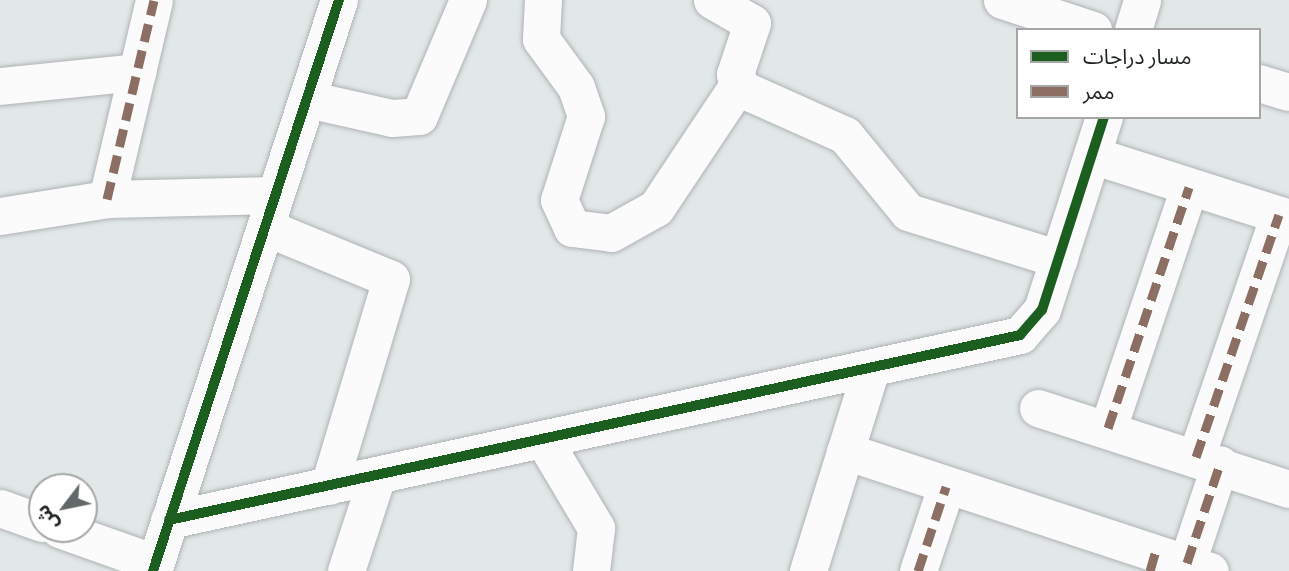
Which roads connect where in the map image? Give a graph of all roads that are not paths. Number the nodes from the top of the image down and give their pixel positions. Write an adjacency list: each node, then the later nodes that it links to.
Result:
1 (153, 0): 10 (street)
2 (339, 0): 15 (street)
3 (468, 0): 15 (street)
4 (543, 0): 12 (street)
5 (712, 0): 12 (street)
6 (1002, 0): 8 (street)
7 (1142, 0): 9 (street)
8 (1087, 28)
9 (1134, 28)
10 (137, 72): 13 (street); 19 (street)
11 (1261, 84): 14 (street)
12 (738, 85): 23 (street)
13 (0, 86)
14 (1289, 92)
15 (307, 99): 20 (street)
16 (1103, 119): 17 (street)
17 (1092, 155): 18 (street); 23 (street)
18 (1189, 187): 22 (street); 26 (street)
19 (107, 199): 20 (street); 21 (street)
20 (270, 211): 31 (street); 36 (street)
21 (0, 216)
22 (1284, 217): 29 (street)
23 (1059, 259): 24 (street)
24 (871, 369): 27 (street); 28 (street)
25 (1038, 408): 26 (street)
26 (1108, 428): 29 (street)
27 (543, 439): 30 (street); 41 (street)
28 (845, 451): 32 (street); 42 (street)
29 (1208, 461): 33 (street); 38 (street)
30 (377, 475): 31 (street); 40 (street)
31 (329, 486): 36 (street)
32 (946, 486): 38 (street); 43 (street)
33 (1289, 488)
34 (0, 508): 35 (street)
35 (28, 518)
36 (169, 520): 39 (street)
37 (94, 543): 39 (street)
38 (1175, 565)
39 (154, 567)
40 (346, 571)
41 (591, 571)
42 (808, 571)
43 (918, 571)

